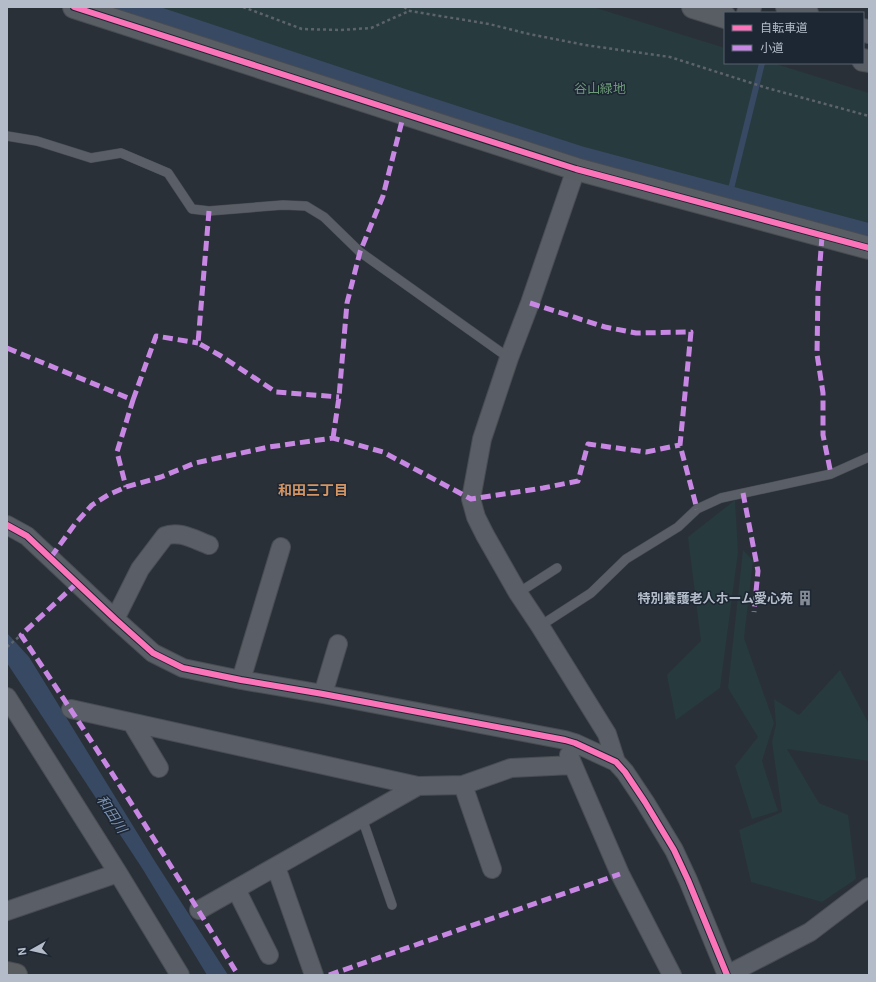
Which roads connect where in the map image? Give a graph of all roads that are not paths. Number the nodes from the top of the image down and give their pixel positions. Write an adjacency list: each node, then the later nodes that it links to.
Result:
1 (74, 7): 7 (street)
2 (693, 7): 5 (street)
3 (787, 7): 4 (street)
4 (804, 12)
5 (724, 17)
6 (7, 136): 9 (lane)
7 (576, 169): 8 (street); 9 (street)
8 (869, 248)
9 (508, 358): 15 (street)
10 (869, 457): 17 (lane)
11 (7, 525): 16 (street)
12 (209, 544): 16 (street)
13 (281, 547): 19 (street)
14 (557, 568): 15 (lane)
15 (518, 593): 17 (street)
16 (115, 619): 19 (street)
17 (540, 626): 25 (street)
18 (338, 644): 20 (street)
19 (241, 680): 20 (street)
20 (323, 694): 24 (street)
21 (7, 697): 33 (street)
22 (71, 709): 23 (street)
23 (132, 723): 27 (street); 28 (street)
24 (565, 740): 25 (street); 26 (street)
25 (616, 762): 45 (street)
26 (573, 765): 29 (street); 44 (street)
27 (159, 768)
28 (418, 786): 29 (street); 30 (street)
29 (463, 786): 32 (street)
30 (362, 818): 31 (street); 36 (lane)
31 (276, 867): 35 (street); 43 (street)
32 (492, 869)
33 (118, 873): 38 (street); 42 (street)
34 (869, 887): 45 (street)
35 (236, 889): 37 (street); 39 (street)
36 (392, 905)
37 (199, 910)
38 (7, 911)
39 (269, 955)
40 (7, 974): 41 (highway)
41 (16, 975)
42 (180, 975)
43 (314, 975)
44 (672, 975)
45 (727, 975)

